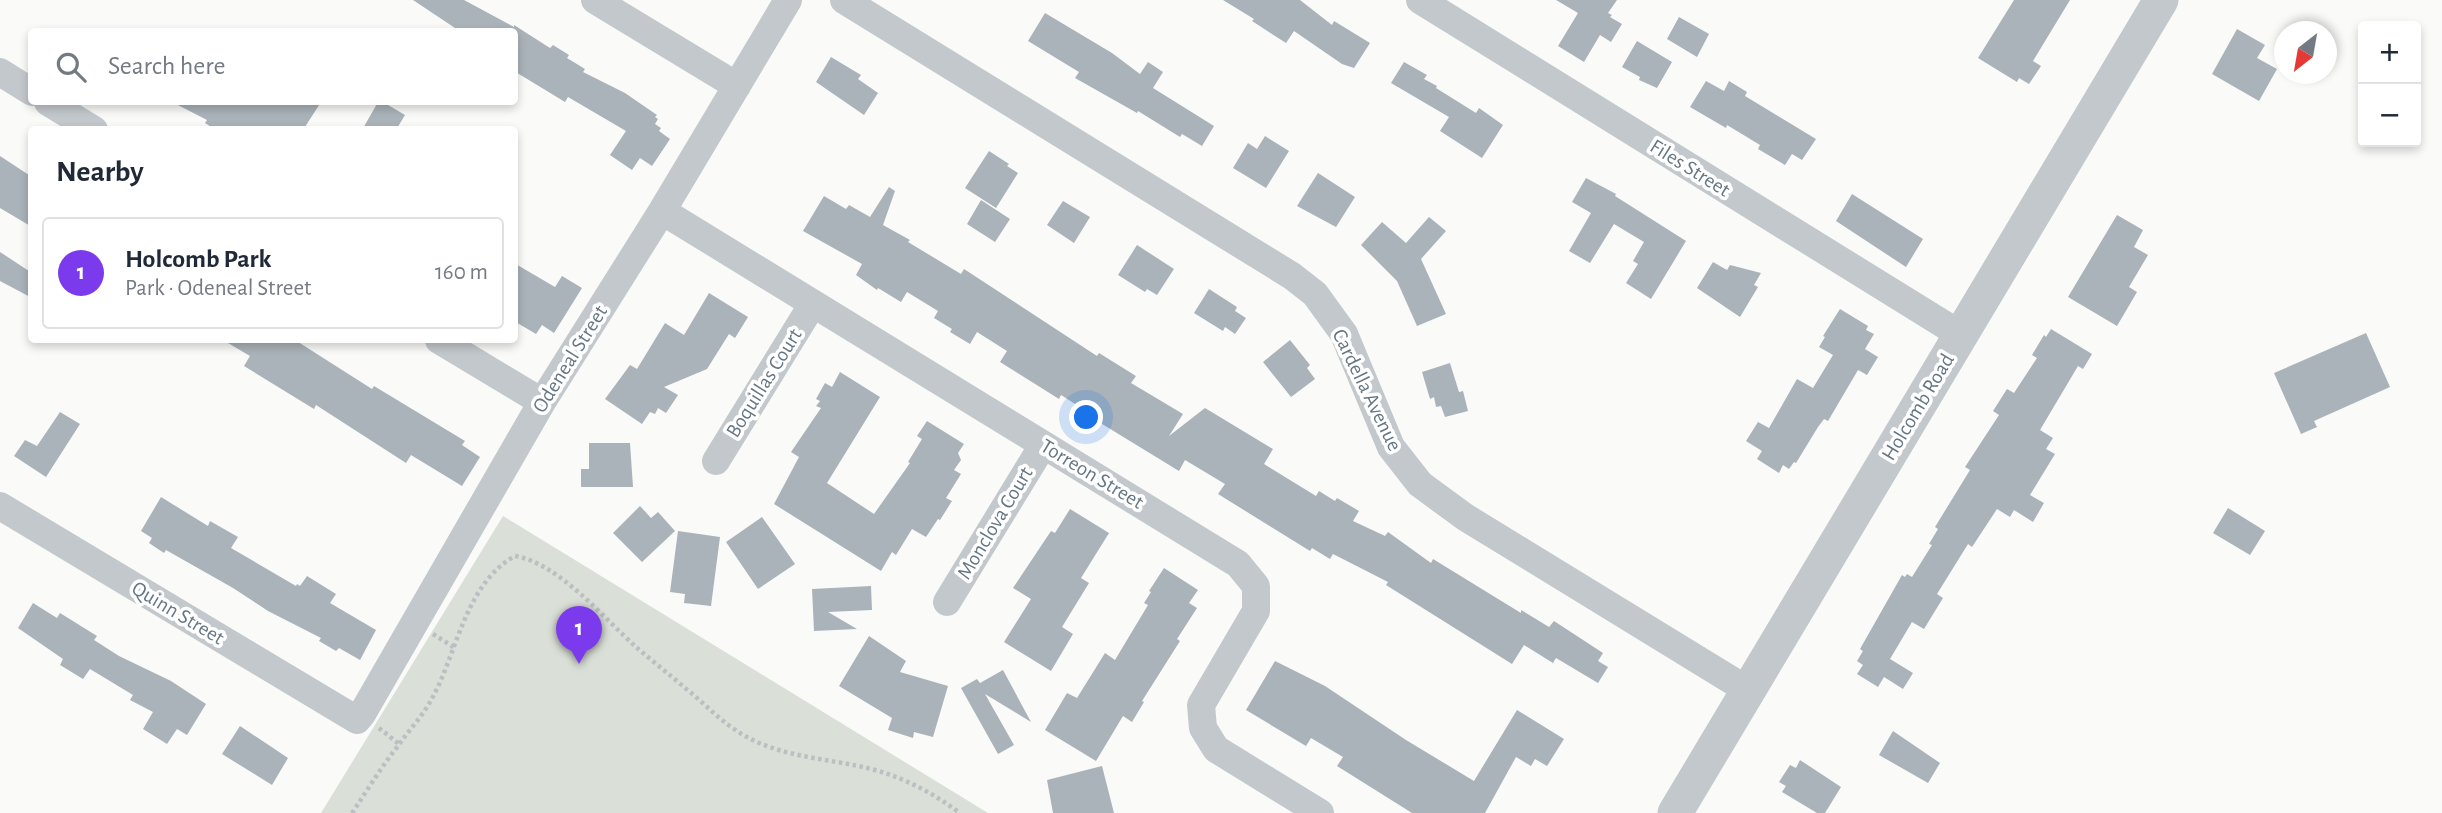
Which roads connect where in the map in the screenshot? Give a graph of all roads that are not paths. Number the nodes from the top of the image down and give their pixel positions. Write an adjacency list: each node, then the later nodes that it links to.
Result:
1 (595, 0): 7 (street)
2 (788, 0): 7 (street, Odeneal Street)
3 (844, 0): 20 (street, Cardella Avenue)
4 (1420, 0): 13 (street, Files Street)
5 (2161, 0): 13 (street, Holcomb Road)
6 (0, 72): 8 (street)
7 (737, 86): 11 (street, Odeneal Street)
8 (28, 90)
9 (53, 105): 10 (street)
10 (87, 126)
11 (662, 211): 12 (street, Torreon Street); 15 (street, Odeneal Street)
12 (812, 304): 16 (street, Torreon Street); 17 (street, Boquillas Court)
13 (1961, 335): 20 (street, Holcomb Road)
14 (444, 343): 15 (street)
15 (542, 402): 21 (street, Odeneal Street)
16 (1042, 444): 19 (street, Monclova Court); 22 (street, Torreon Street)
17 (716, 461)
18 (0, 506): 21 (street, Quinn Street)
19 (947, 602)
20 (1749, 691): 23 (street, Holcomb Road)
21 (357, 720)
22 (1320, 813)
23 (1675, 813)

